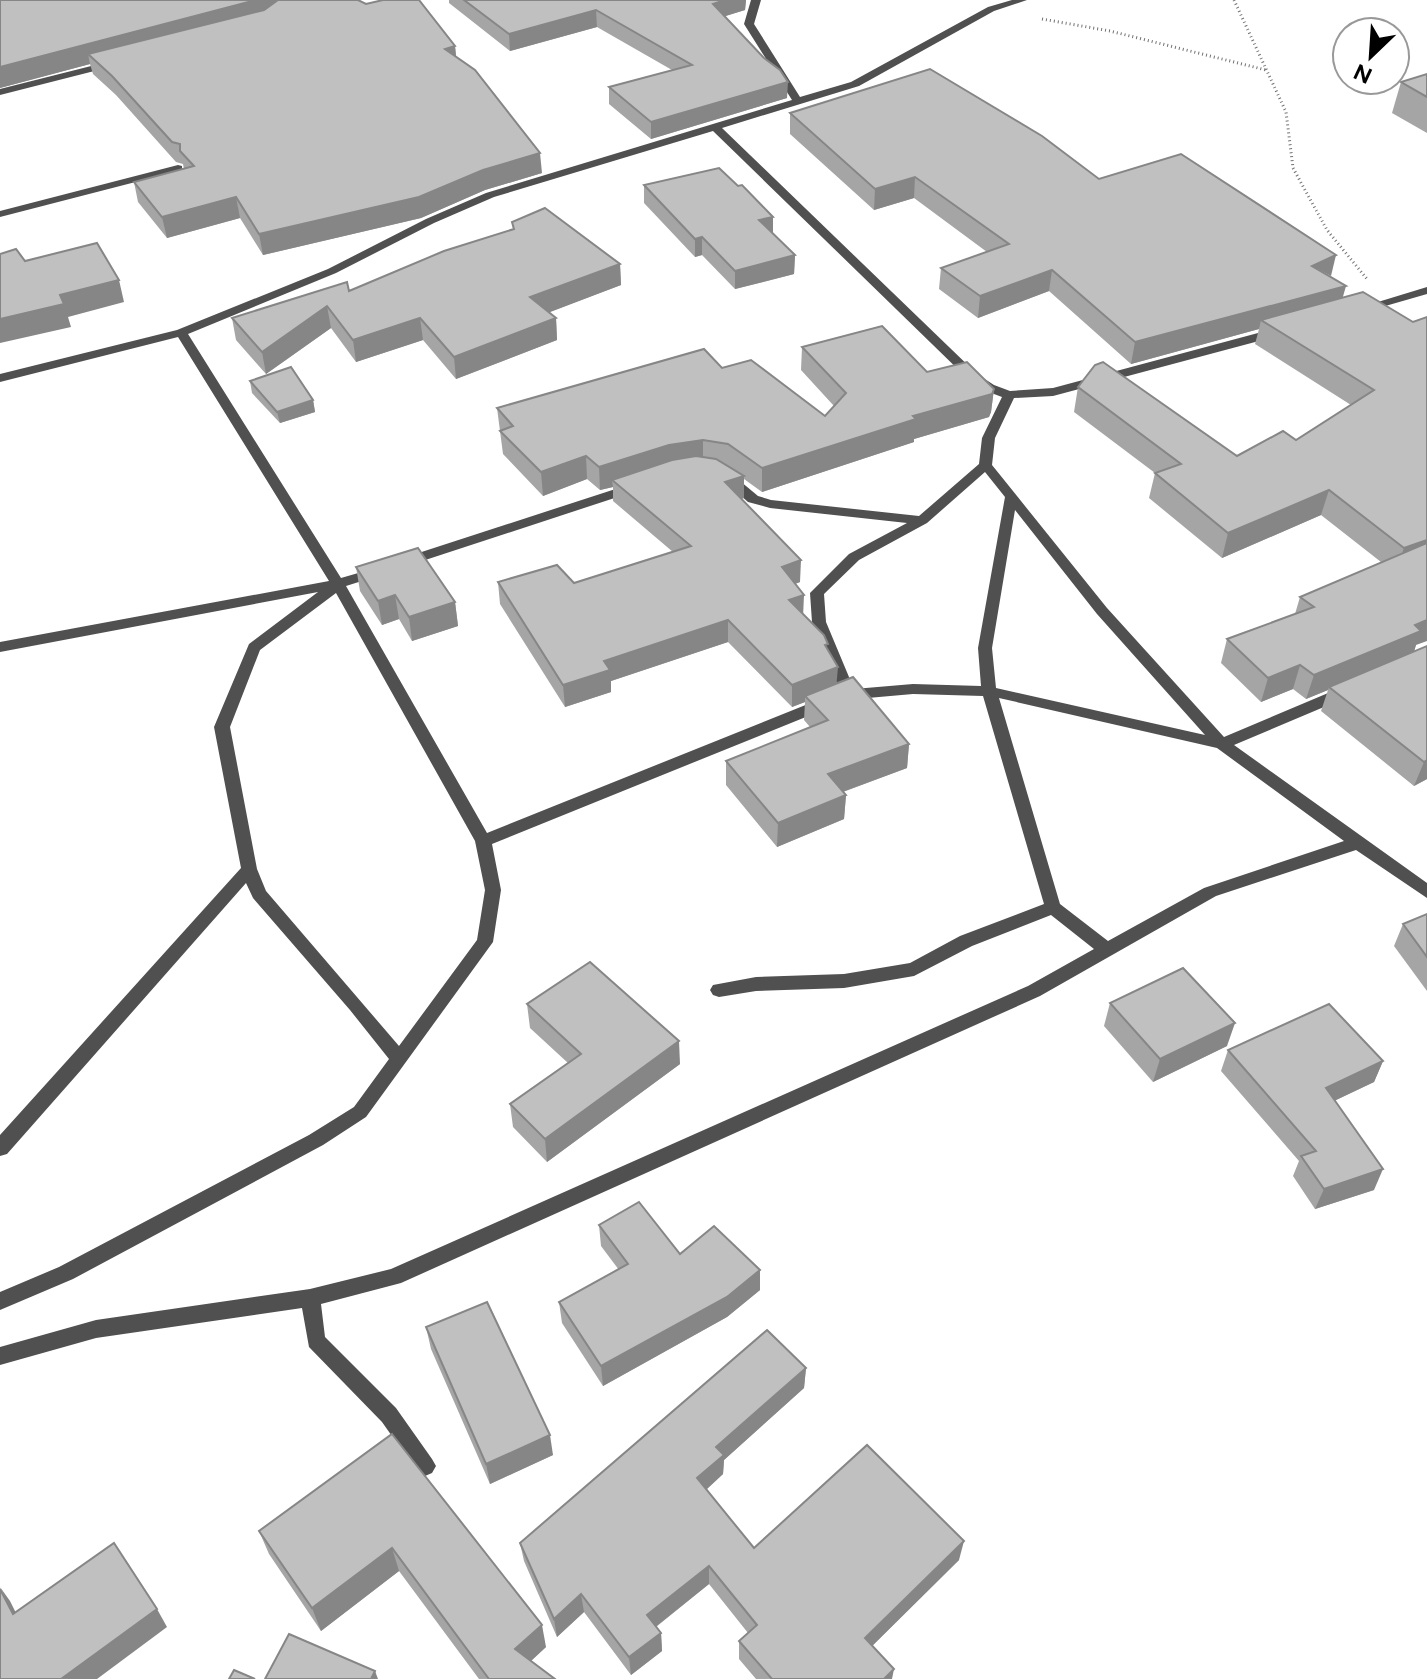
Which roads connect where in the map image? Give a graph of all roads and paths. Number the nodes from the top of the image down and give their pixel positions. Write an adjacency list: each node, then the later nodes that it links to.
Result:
1 (756, 0): 9 (street)
2 (975, 0): 5 (street)
3 (1022, 0): 5 (street)
4 (1234, 0): 7 (path)
5 (989, 10): 7 (path); 9 (street)
6 (117, 62): 8 (street)
7 (1267, 70): 14 (path)
8 (0, 92)
9 (799, 103): 10 (street)
10 (716, 128): 17 (street); 19 (street)
11 (178, 168): 12 (street)
12 (0, 214)
13 (1427, 290): 14 (street)
14 (1384, 302): 15 (street)
15 (1354, 311)
16 (1292, 328): 19 (street)
17 (181, 333): 18 (street); 25 (street)
18 (0, 378)
19 (1009, 395): 20 (street)
20 (986, 465): 23 (street); 24 (street)
21 (715, 472): 24 (street)
22 (655, 480): 25 (street)
23 (1010, 499): 28 (street); 30 (street)
24 (922, 520): 29 (street)
25 (338, 584): 26 (street); 31 (street); 33 (street)
26 (0, 647)
27 (1360, 686): 30 (street)
28 (989, 691): 29 (street); 30 (street); 35 (street)
29 (848, 693): 31 (street)
30 (1222, 744): 32 (street)
31 (483, 841): 38 (street)
32 (1357, 843): 34 (street); 36 (street)
33 (249, 869): 38 (street); 39 (street)
34 (1427, 892)
35 (1053, 907): 36 (street); 37 (street)
36 (1107, 950): 40 (street)
37 (719, 990)
38 (399, 1059): 41 (street)
39 (0, 1148)
40 (310, 1298): 42 (street); 43 (street)
41 (0, 1301)
42 (0, 1356)
43 (425, 1466)

